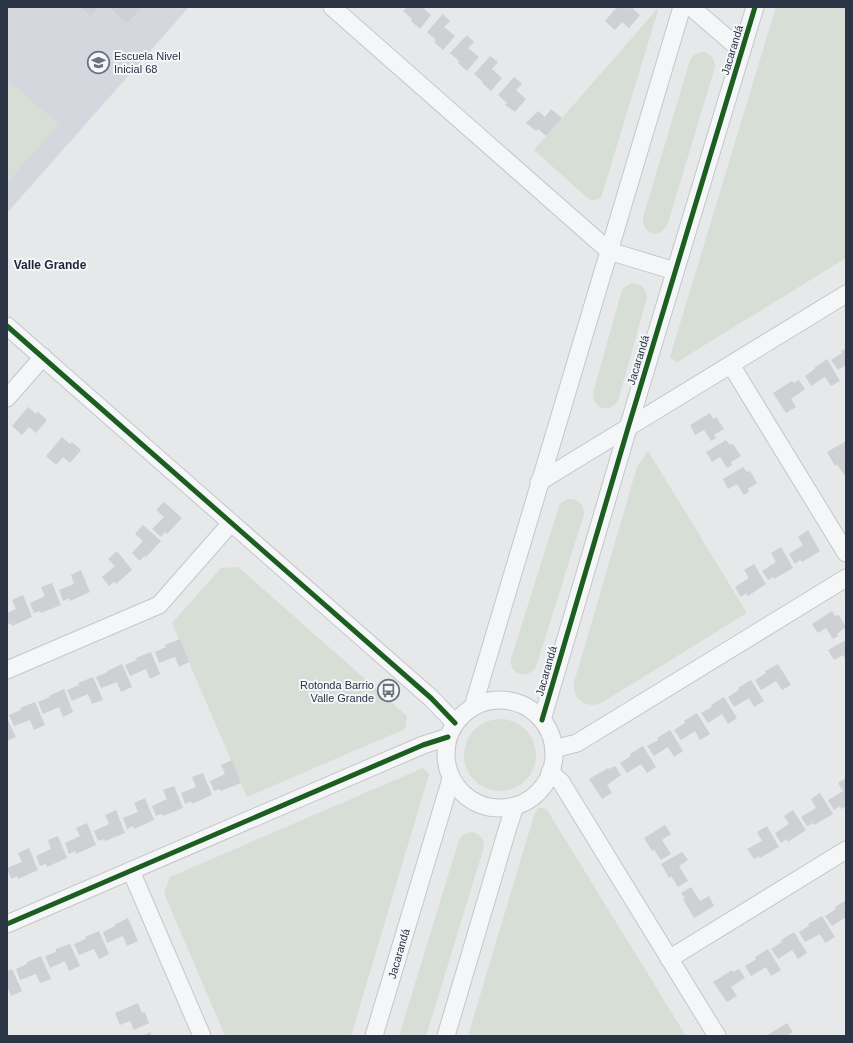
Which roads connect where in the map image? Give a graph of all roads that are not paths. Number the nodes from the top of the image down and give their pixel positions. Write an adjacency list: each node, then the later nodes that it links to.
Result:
1 (332, 7): 6 (street)
2 (682, 7): 6 (street)
3 (691, 7): 5 (street)
4 (755, 7): 5 (street, Jacarandá)
5 (742, 51): 7 (street, Jacarandá)
6 (609, 251): 7 (street); 14 (street)
7 (675, 271): 13 (street, Jacarandá)
8 (846, 294): 11 (street)
9 (7, 326): 10 (street)
10 (43, 357): 12 (street); 15 (street)
11 (731, 365): 13 (street); 16 (street)
12 (7, 398)
13 (628, 428): 14 (street); 20 (street, Jacarandá)
14 (539, 482): 19 (street)
15 (231, 523): 18 (street); 21 (street)
16 (846, 553)
17 (846, 578): 22 (street)
18 (7, 670)
19 (473, 707): 20 (street, Jacarandá); 21 (street, Jacarandá)
20 (542, 720): 22 (street, Jacarandá)
21 (452, 730): 24 (street, Jacarandá); 27 (street)
22 (554, 750): 23 (street, Jacarandá)
23 (550, 772): 25 (street, Jacarandá); 29 (street)
24 (452, 779): 25 (street, Jacarandá); 31 (street, Jacarandá)
25 (515, 806): 32 (street)
26 (846, 850): 29 (street)
27 (131, 870): 28 (street); 30 (street)
28 (7, 924)
29 (669, 958): 33 (street)
30 (202, 1036)
31 (374, 1036)
32 (446, 1036)
33 (717, 1036)

